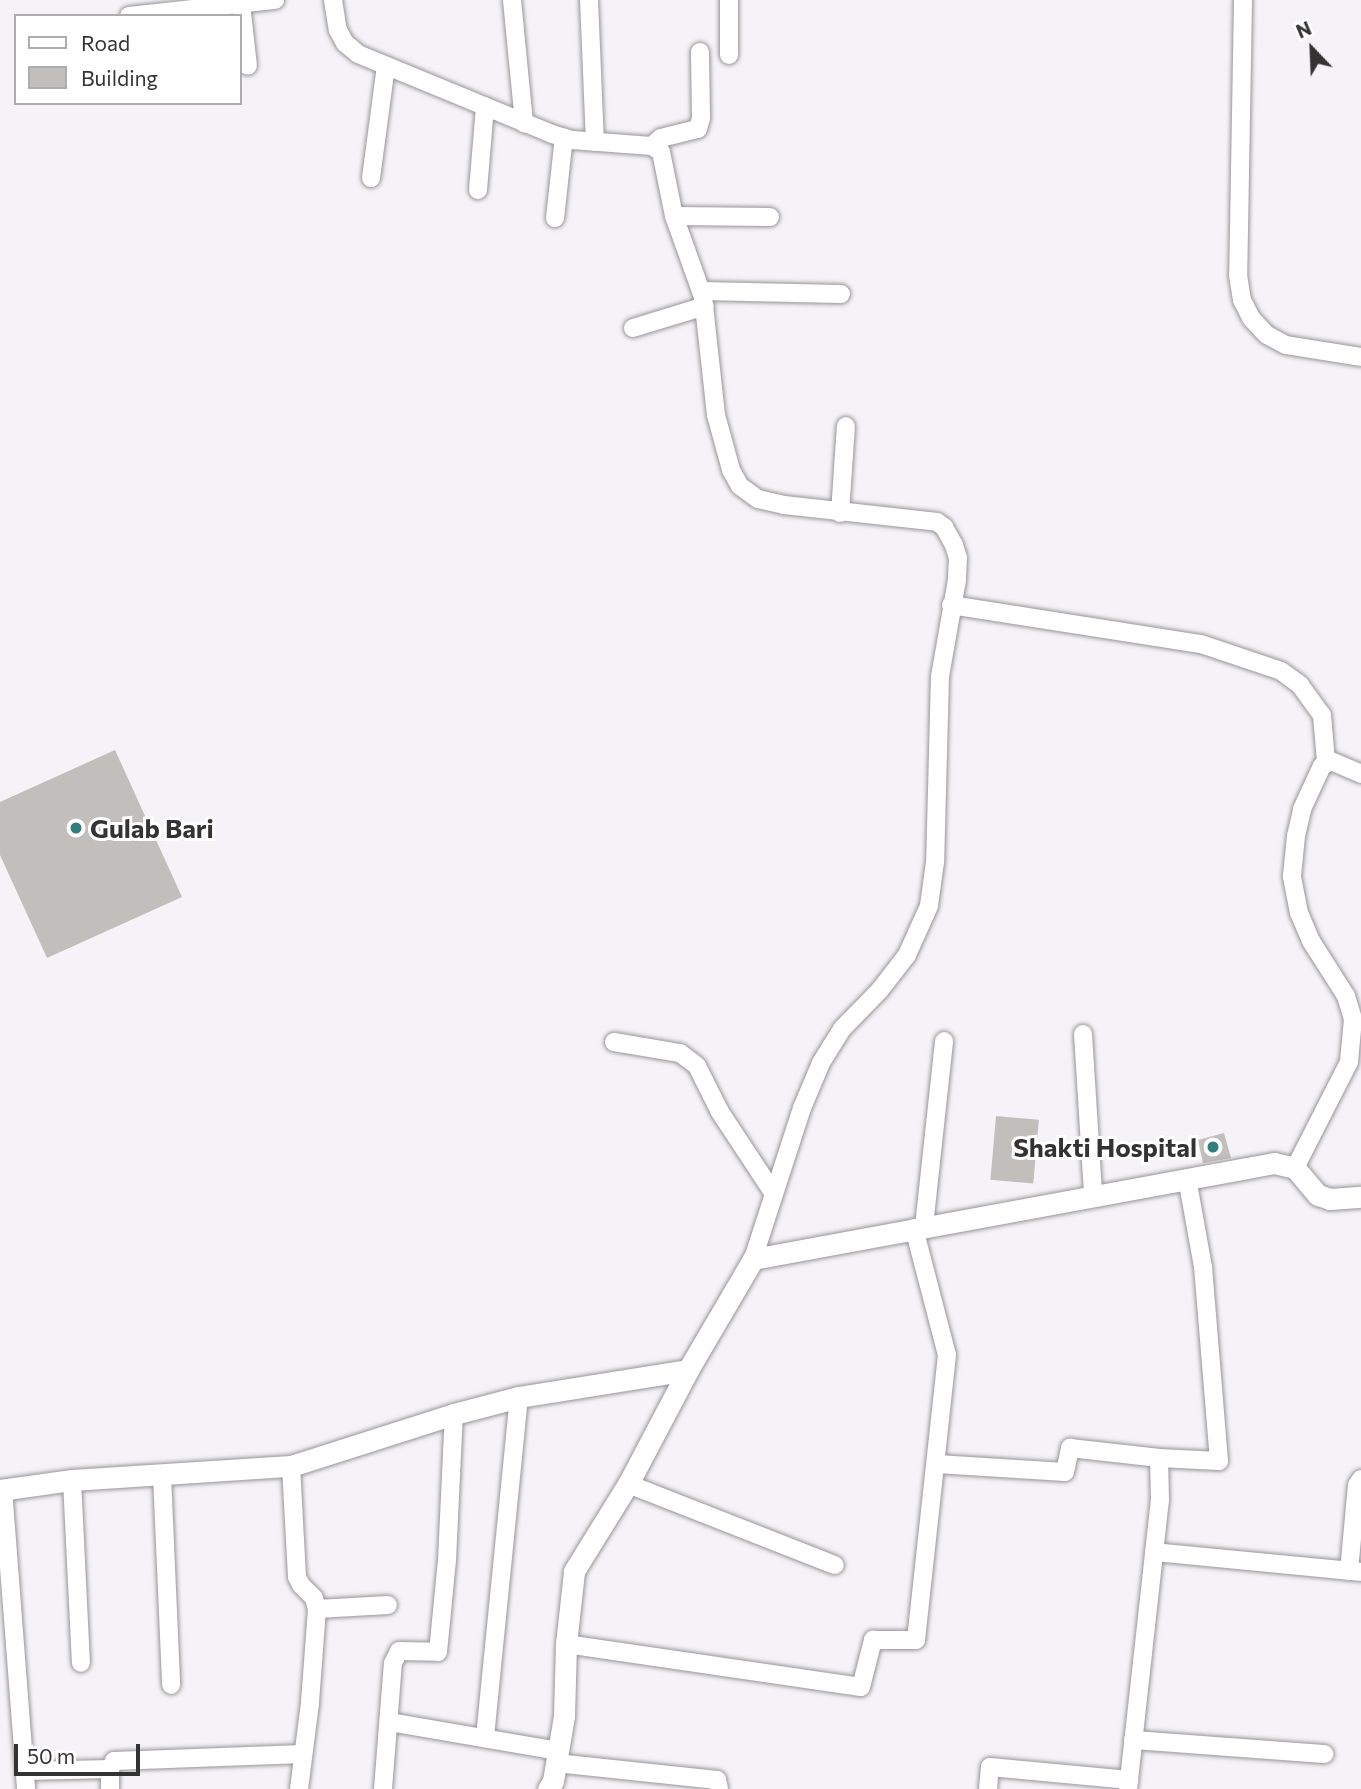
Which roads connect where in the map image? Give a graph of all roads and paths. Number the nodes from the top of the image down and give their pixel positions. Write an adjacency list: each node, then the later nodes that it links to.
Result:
1 (275, 0): 7 (street)
2 (333, 0): 12 (street)
3 (512, 0): 14 (street)
4 (589, 0): 16 (street)
5 (729, 0): 10 (street)
6 (1242, 0): 26 (street)
7 (241, 4): 8 (street); 11 (street)
8 (148, 14)
9 (699, 52): 17 (street)
10 (729, 55)
11 (248, 66)
12 (386, 66): 13 (street); 18 (street)
13 (485, 106): 14 (street); 19 (street)
14 (524, 122): 15 (street)
15 (564, 137): 16 (street); 22 (street)
16 (594, 142): 17 (street)
17 (652, 146): 20 (street)
18 (371, 178)
19 (478, 190)
20 (674, 216): 21 (street); 24 (street)
21 (770, 217)
22 (555, 218)
23 (841, 295): 24 (street)
24 (703, 299): 25 (street); 28 (street)
25 (633, 328)
26 (1361, 358)
27 (846, 426): 28 (street)
28 (840, 513): 29 (street)
29 (951, 605): 30 (street); 37 (street)
30 (1326, 762): 31 (street); 35 (street)
31 (1361, 774)
32 (1083, 1034): 38 (street)
33 (944, 1041): 40 (street)
34 (614, 1042): 37 (street)
35 (1295, 1168): 36 (street); 39 (street)
36 (1187, 1178): 38 (street); 45 (street)
37 (774, 1194): 41 (street)
38 (1093, 1195): 40 (street)
39 (1361, 1198)
40 (919, 1227): 41 (street); 46 (street)
41 (752, 1259): 42 (street)
42 (688, 1370): 43 (street); 51 (street)
43 (519, 1397): 44 (street); 62 (street)
44 (454, 1414): 47 (street); 61 (street)
45 (1159, 1458): 46 (street); 53 (street)
46 (937, 1464): 58 (street)
47 (291, 1466): 48 (street); 57 (street)
48 (162, 1475): 50 (street); 60 (street)
49 (1361, 1479): 55 (street)
50 (72, 1480): 52 (street); 59 (street)
51 (628, 1484): 54 (street); 58 (street)
52 (1, 1489): 68 (street)
53 (1154, 1552): 55 (street); 63 (street)
54 (835, 1565)
55 (1355, 1572)
56 (388, 1605): 57 (street)
57 (317, 1608): 64 (street)
58 (566, 1644): 66 (street)
59 (81, 1663)
60 (171, 1685)
61 (389, 1722): 62 (street); 72 (street)
62 (485, 1737): 66 (street)
63 (1133, 1740): 65 (street); 69 (street)
64 (303, 1754): 67 (street); 71 (street)
65 (1324, 1754)
66 (557, 1757): 73 (street); 74 (street)
67 (110, 1769): 68 (street); 70 (street)
68 (25, 1780)
69 (1129, 1784): 75 (street)
70 (110, 1789)
71 (299, 1789)
72 (383, 1789)
73 (548, 1789)
74 (719, 1789)
75 (988, 1789)

